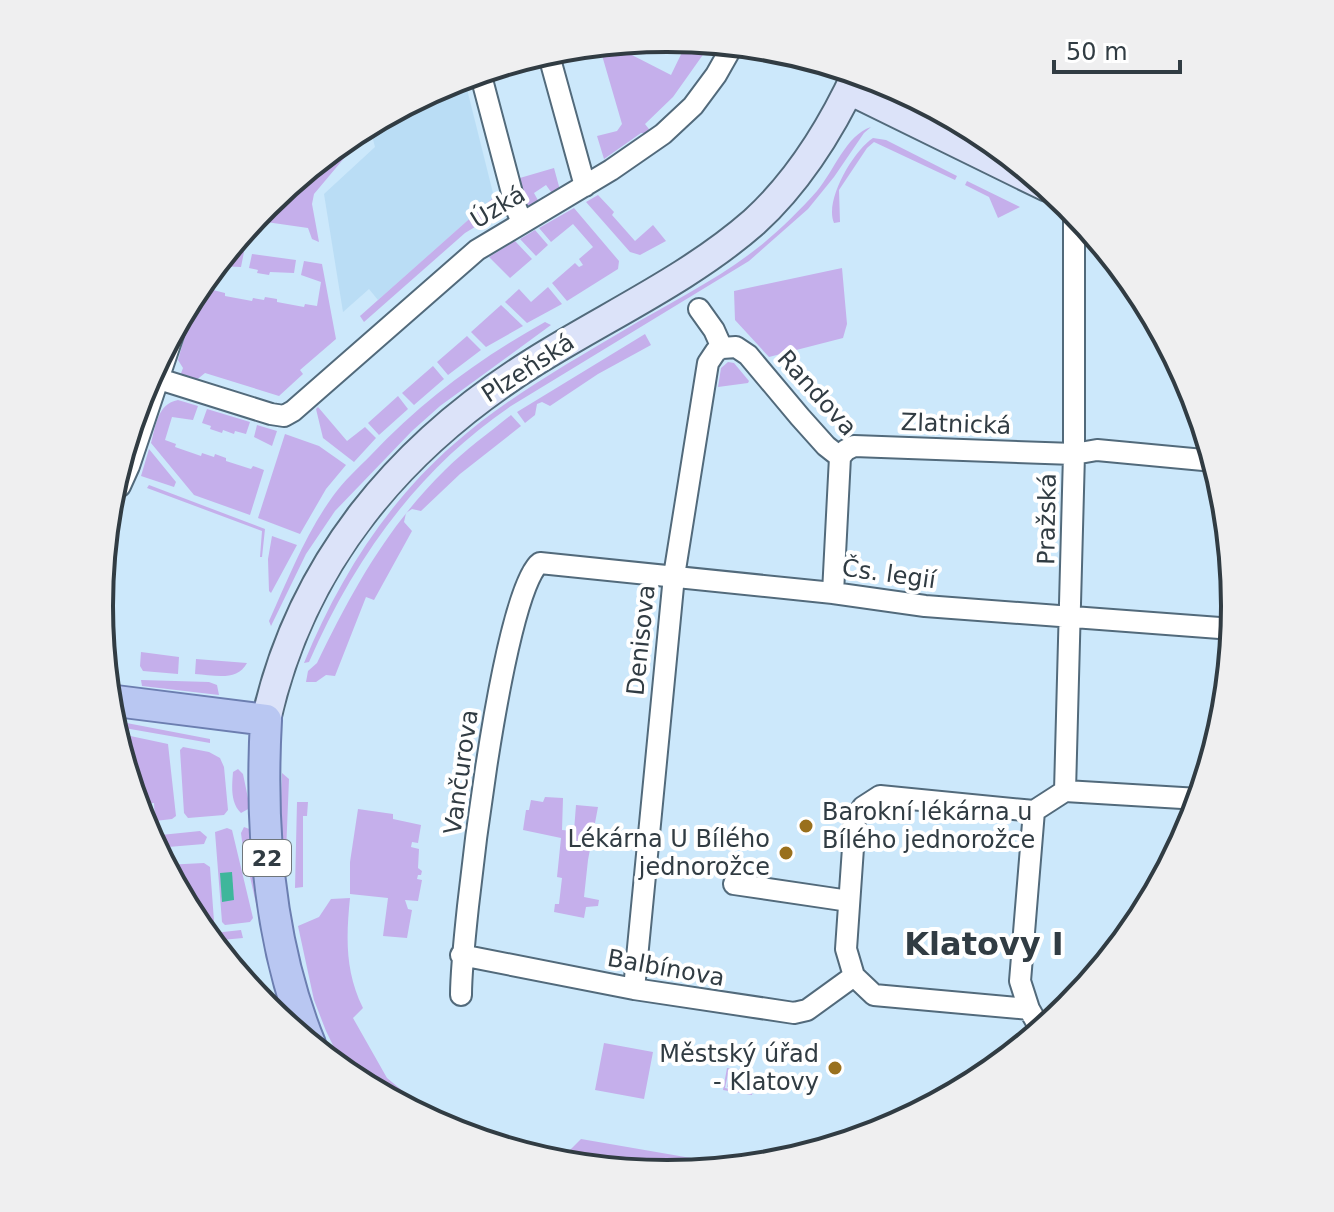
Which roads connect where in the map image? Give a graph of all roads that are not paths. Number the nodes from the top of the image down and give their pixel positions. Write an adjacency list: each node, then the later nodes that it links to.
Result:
1 (727, 56): 7 (street, Úzká)
2 (552, 65): 7 (street)
3 (483, 83): 8 (street)
4 (852, 84): 22 (main road, Plzeňská)
5 (872, 91): 6 (main road)
6 (990, 156)
7 (585, 186): 8 (street, Úzká)
8 (522, 222): 12 (street, Úzká)
9 (1074, 230): 13 (street, Pražská)
10 (699, 309): 11 (street)
11 (722, 348): 14 (street, Randova); 17 (street, Denisova)
12 (161, 380)
13 (1074, 454): 14 (street, Zlatnická); 15 (street, Zlatnická); 19 (street, Pražská)
14 (840, 457): 18 (street, Randova)
15 (1201, 460)
16 (540, 563): 17 (street, Čs. legií); 28 (street, Vančurova)
17 (674, 576): 18 (street, Čs. legií); 30 (street, Denisova)
18 (833, 593): 19 (street, Čs. legií)
19 (1071, 618): 20 (street, Čs. legií); 23 (street, Pražská)
20 (1220, 628)
21 (122, 702): 22 (main road)
22 (266, 720): 34 (main road, 22)
23 (1065, 791): 24 (street); 25 (street)
24 (1187, 798)
25 (1034, 811): 27 (street); 32 (street)
26 (734, 884): 27 (street)
27 (849, 901): 29 (street)
28 (461, 955): 30 (street, Balbínova); 31 (street, Vančurova)
29 (854, 976): 30 (street, Balbínova); 32 (street)
30 (634, 989)
31 (461, 995)
32 (1029, 1009): 33 (street)
33 (1035, 1020)
34 (301, 1022)

